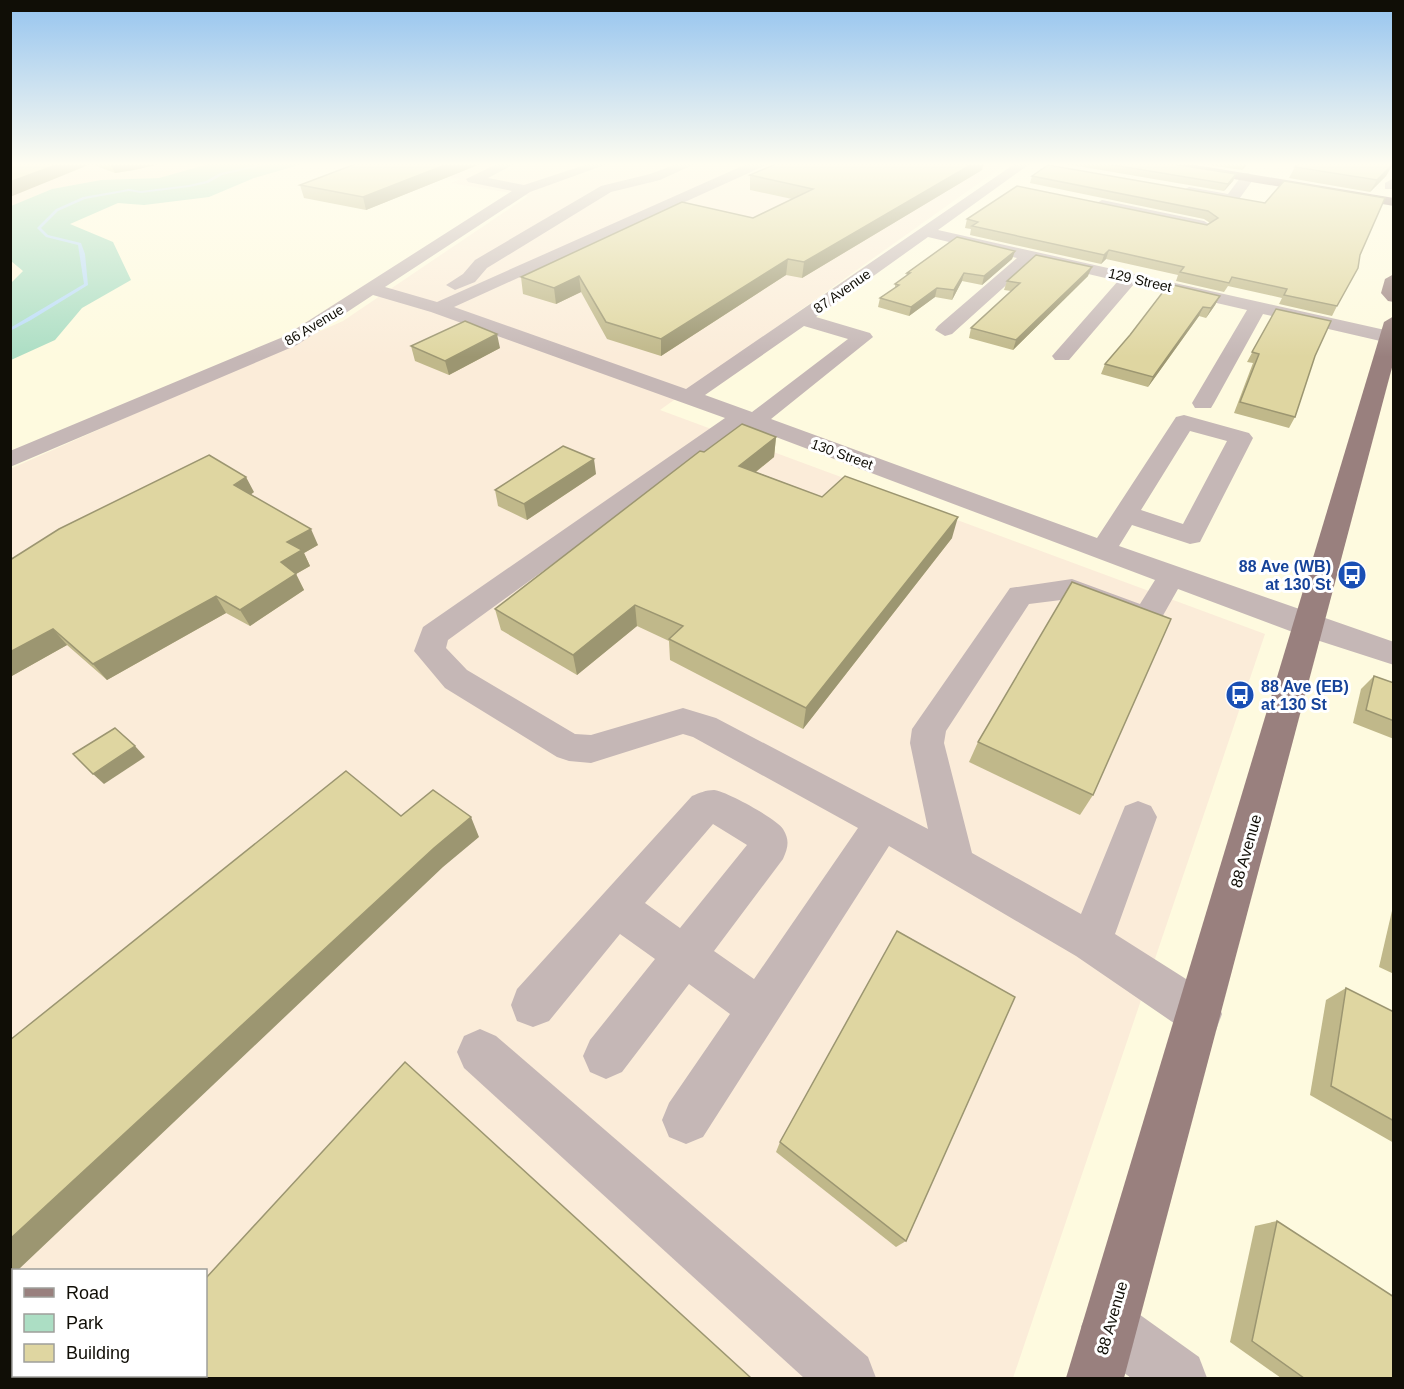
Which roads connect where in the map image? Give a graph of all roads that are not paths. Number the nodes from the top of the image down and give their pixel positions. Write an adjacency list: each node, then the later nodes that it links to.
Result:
1 (466, 228): 9 (street, 86 Avenue)
2 (541, 228): 11 (street)
3 (608, 228): 11 (street)
4 (932, 228): 5 (street, 87 Avenue)
5 (926, 232): 6 (street, 129 Street); 13 (street, 87 Avenue)
6 (1030, 255): 7 (street, 129 Street); 14 (street)
7 (1130, 278): 12 (street, 129 Street); 16 (street)
8 (1394, 279): 10 (main road)
9 (372, 289): 11 (street, 130 Street); 20 (street, 86 Avenue)
10 (1394, 297)
11 (429, 306): 17 (street, 130 Street)
12 (1258, 307): 15 (street, 129 Street); 18 (street)
13 (802, 319): 17 (street, 87 Avenue); 19 (street)
14 (945, 330)
15 (1391, 330): 24 (main road, 88 Avenue)
16 (1062, 356)
17 (688, 398): 19 (street, 130 Street)
18 (1203, 403)
19 (747, 420): 22 (street, 130 Street); 27 (street)
20 (10, 460)
21 (1127, 514): 21 (street); 22 (street)
22 (1103, 549): 23 (street, 130 Street)
23 (1172, 575): 24 (street, 130 Street); 28 (street)
24 (1309, 626): 25 (street, 130 Street); 34 (main road, 88 Avenue)
25 (1394, 654)
26 (1138, 817): 30 (street)
27 (884, 823): 28 (street); 33 (street)
28 (955, 864): 30 (street)
29 (616, 908): 31 (street); 31 (street); 32 (street)
30 (1091, 942): 34 (street)
31 (684, 956): 33 (street); 36 (street)
32 (533, 1005)
33 (760, 1009): 37 (street)
34 (1200, 1014): 38 (main road, 88 Avenue)
35 (480, 1052): 39 (street)
36 (606, 1056)
37 (686, 1120)
38 (1102, 1353): 40 (street)
39 (847, 1378)
40 (1178, 1378)

